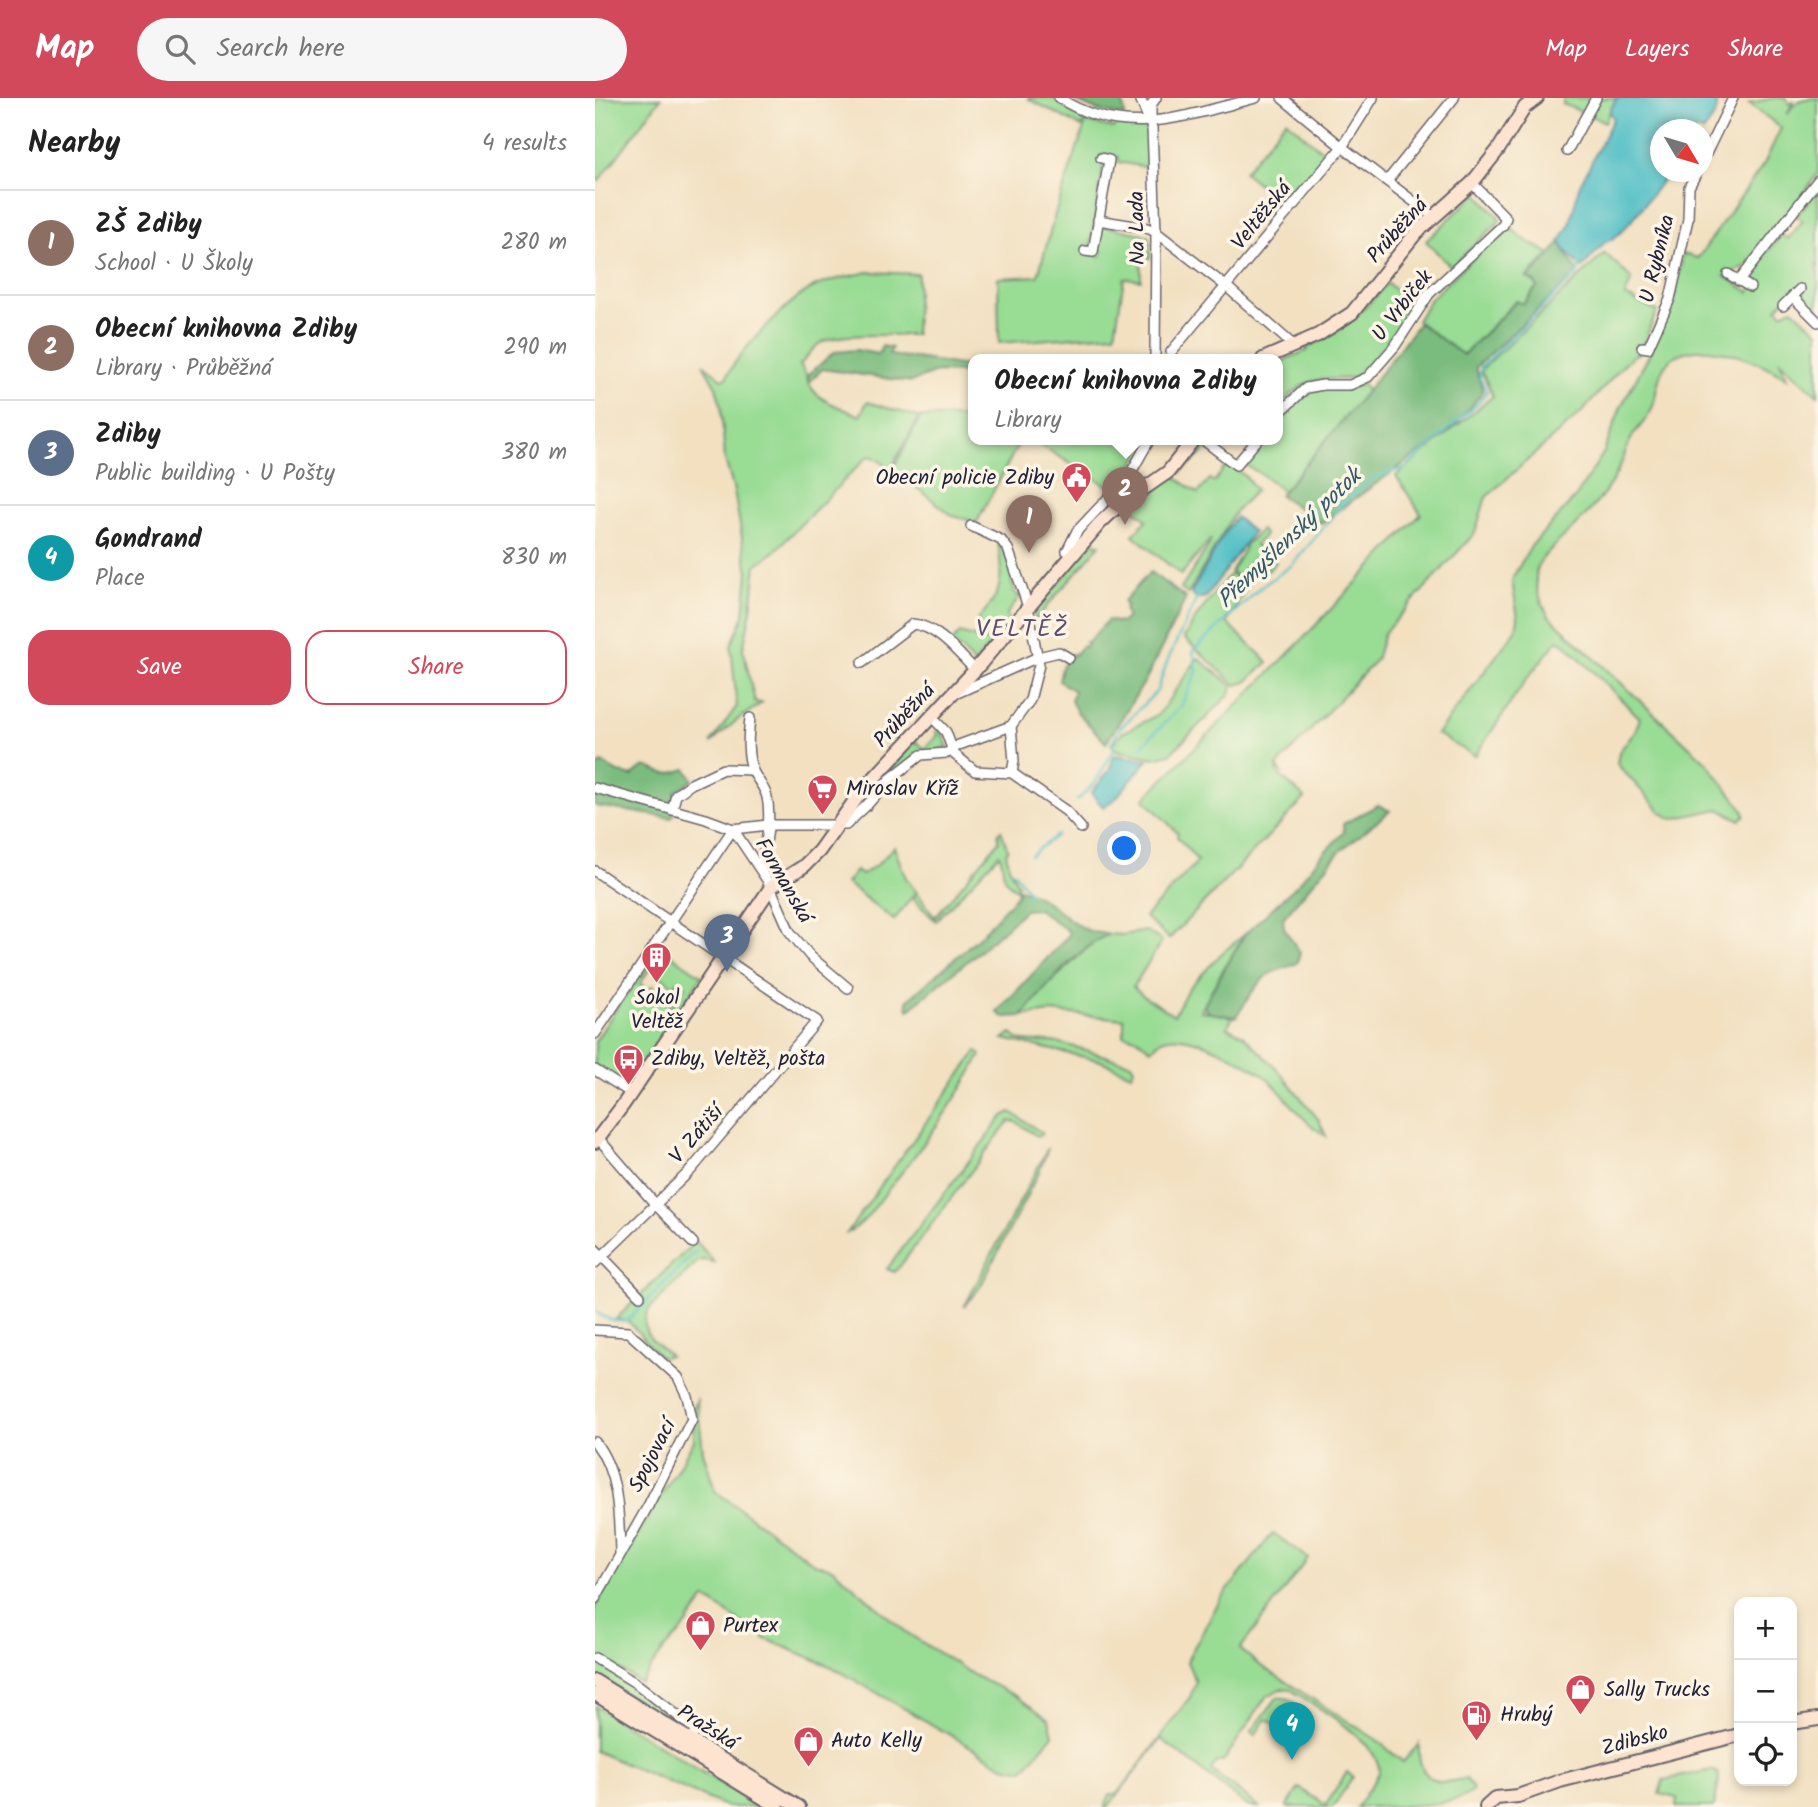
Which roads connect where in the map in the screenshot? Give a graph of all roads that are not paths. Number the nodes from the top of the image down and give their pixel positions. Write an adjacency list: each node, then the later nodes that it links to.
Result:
1 (1059, 98): 11 (street)
2 (1140, 98): 11 (street, Na Lada)
3 (1156, 98): 11 (street)
4 (1256, 98): 11 (street)
5 (1282, 98): 13 (street)
6 (1373, 98): 13 (street, Veltěžská)
7 (1454, 98): 17 (street)
8 (1536, 98): 19 (street, Průběžná)
9 (1595, 98): 14 (street)
10 (1733, 98): 12 (street)
11 (1151, 122): 22 (street, Na Lada)
12 (1713, 139)
13 (1342, 147): 17 (street); 26 (street, Veltěžská)
14 (1567, 151)
15 (1101, 158): 21 (street)
16 (1818, 180): 25 (street)
17 (1387, 181): 20 (street)
18 (1692, 182): 33 (street, U Rybníka)
19 (1472, 183): 20 (street, Průběžná); 37 (street, U Vrbiček)
20 (1434, 217): 32 (street, Průběžná)
21 (1098, 220): 22 (street); 23 (street)
22 (1156, 232): 26 (street); 35 (street, Na Lada)
23 (1092, 252)
24 (1728, 274): 25 (street)
25 (1739, 281): 27 (street)
26 (1227, 286): 32 (street); 34 (street, Veltěžská)
27 (1750, 287)
28 (1800, 289): 29 (street)
29 (1793, 297): 30 (street); 31 (street)
30 (1783, 306)
31 (1818, 322)
32 (1293, 345): 36 (street, Průběžná)
33 (1642, 347)
34 (1171, 352)
35 (1155, 354)
36 (1274, 354)
37 (1283, 409)
38 (1146, 445): 43 (street)
39 (1189, 445): 43 (street, Průběžná)
40 (1210, 445): 41 (street)
41 (1253, 445)
42 (971, 526): 44 (street)
43 (1072, 555): 44 (street, Průběžná)
44 (1028, 607): 45 (street); 48 (street, Průběžná)
45 (1038, 657): 46 (street); 49 (street); 52 (street)
46 (1069, 658)
47 (863, 663): 48 (street)
48 (975, 670): 49 (street, Průběžná)
49 (953, 693): 50 (street, Průběžná)
50 (931, 716): 53 (street); 59 (street, Průběžná)
51 (750, 718): 54 (street)
52 (1011, 726): 53 (street); 55 (street)
53 (953, 748): 55 (street); 59 (street)
54 (752, 770): 57 (street); 58 (street)
55 (1012, 773): 60 (street)
56 (595, 788): 57 (street, Formanská)
57 (672, 810): 61 (street, Formanská)
58 (768, 825): 59 (street); 61 (street); 62 (street)
59 (838, 826): 64 (street, Průběžná)
60 (1081, 828)
61 (733, 829): 62 (street, Formanská); 65 (street)
62 (761, 869): 64 (street, Formanská)
63 (595, 872): 65 (street)
64 (771, 887): 66 (street, Průběžná); 67 (street, Formanská)
65 (670, 922): 66 (street); 68 (street)
66 (724, 957): 70 (street, Průběžná); 72 (street, V Zátiší)
67 (848, 988)
68 (595, 1034)
69 (595, 1070): 70 (street)
70 (631, 1093): 71 (street, Průběžná)
71 (597, 1140): 72 (street)
72 (656, 1205): 73 (street); 74 (street, V Zátiší)
73 (693, 1243)
74 (597, 1256): 75 (street)
75 (640, 1296)
76 (595, 1330): 78 (street, Spojovací)
77 (595, 1442): 78 (street)
78 (620, 1555): 79 (street, Spojovací)
79 (595, 1599)
80 (595, 1658): 86 (street)
81 (595, 1681): 86 (street, Pražská)
82 (595, 1695): 86 (street, Pražská)
83 (1818, 1719): 84 (street)
84 (1797, 1722)
85 (1734, 1736): 87 (street, Zdibsko)
86 (688, 1745): 90 (street, Pražská); 91 (street, Pražská)
87 (1542, 1787): 88 (street, Zdibsko); 92 (street, Zdibsko)
88 (1511, 1803): 89 (street, Zdibsko)
89 (1485, 1806)
90 (778, 1807)
91 (799, 1807)
92 (1521, 1807)

